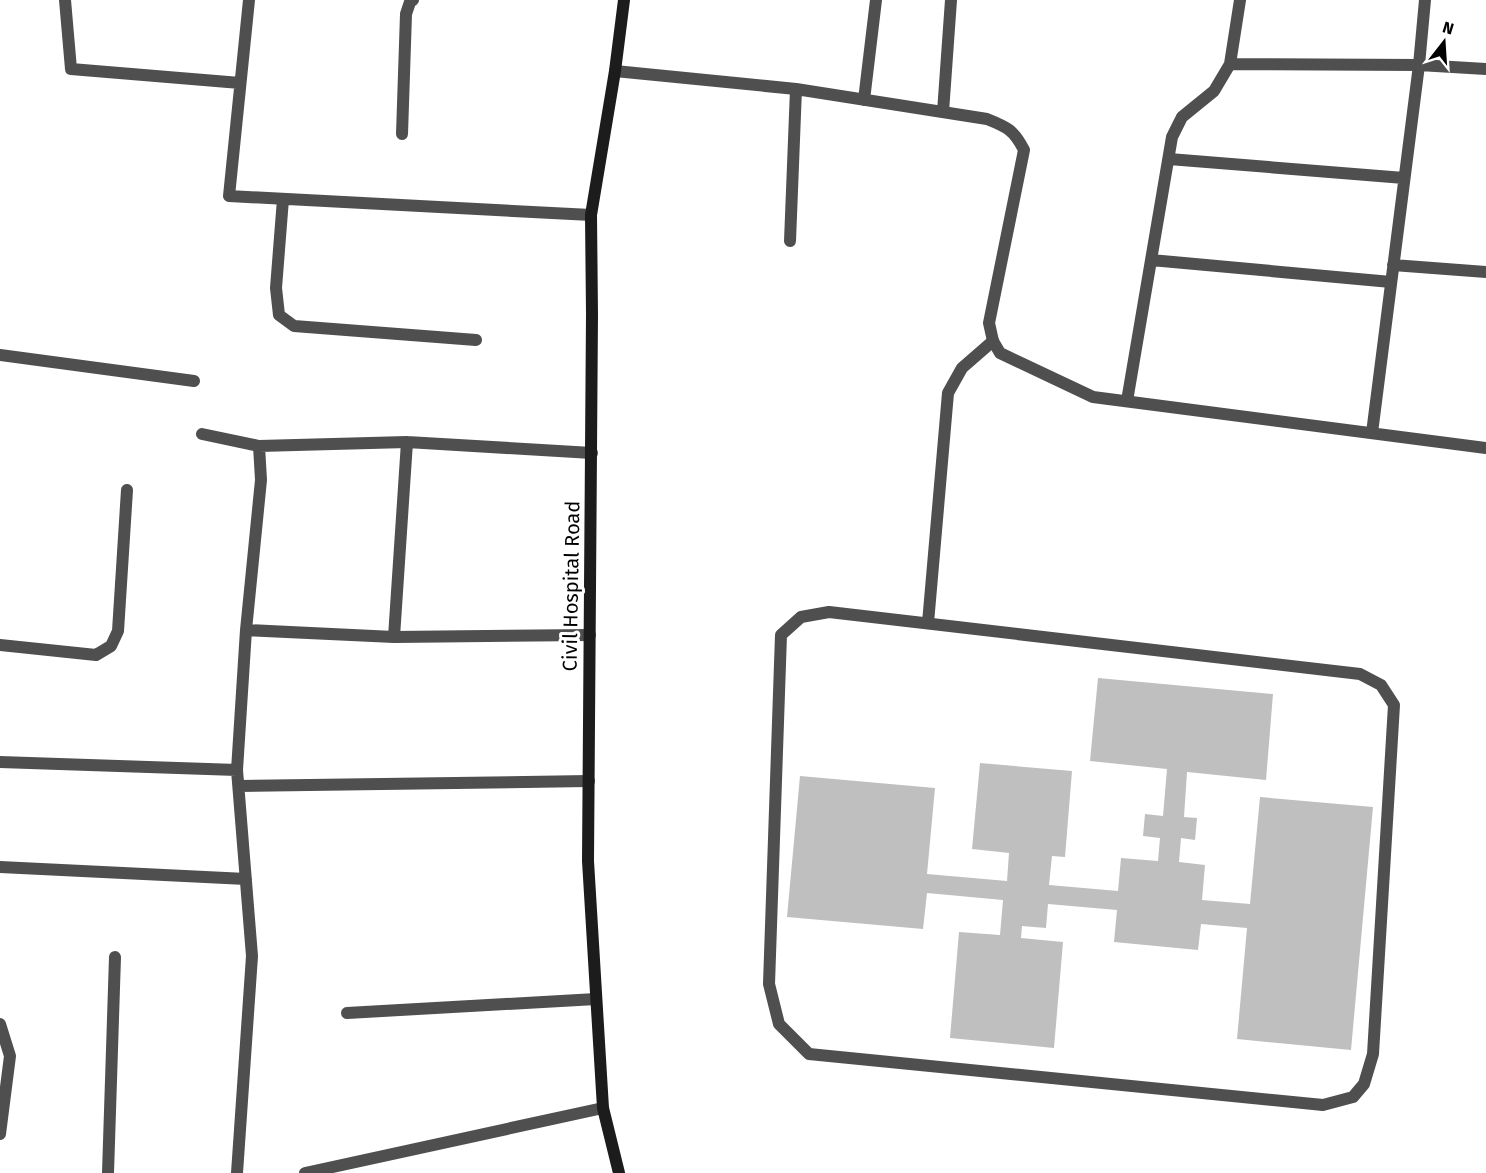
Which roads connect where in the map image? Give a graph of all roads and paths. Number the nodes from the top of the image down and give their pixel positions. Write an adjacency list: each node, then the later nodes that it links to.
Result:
1 (65, 0): 13 (street)
2 (249, 0): 13 (street)
3 (413, 0): 17 (street)
4 (624, 0): 12 (street, Civil Hospital Road)
5 (876, 0): 15 (street)
6 (951, 0): 16 (street)
7 (1240, 0): 9 (street)
8 (1425, 0): 10 (street)
9 (1230, 64): 10 (street); 18 (street)
10 (1419, 65): 11 (street); 19 (street)
11 (1486, 69)
12 (615, 71): 14 (street); 21 (street, Civil Hospital Road)
13 (240, 83): 20 (street)
14 (796, 89): 15 (street); 22 (street)
15 (864, 100): 16 (street)
16 (943, 112): 28 (street)
17 (402, 134)
18 (1168, 159): 19 (street); 23 (street)
19 (1404, 178): 24 (street)
20 (283, 199): 21 (street); 27 (street)
21 (591, 215): 37 (street, Civil Hospital Road)
22 (790, 241)
23 (1151, 260): 26 (street); 31 (street)
24 (1393, 265): 25 (street); 26 (street)
25 (1486, 272)
26 (1391, 282): 32 (street)
27 (476, 340)
28 (993, 341): 31 (street); 39 (street)
29 (0, 355): 30 (street)
30 (194, 381)
31 (1127, 401): 32 (street)
32 (1372, 433): 36 (street)
33 (202, 434): 35 (street)
34 (407, 442): 35 (street); 37 (street); 42 (street)
35 (259, 446): 40 (street)
36 (1486, 448)
37 (592, 453): 41 (street, Civil Hospital Road)
38 (127, 490): 43 (street)
39 (928, 623): 39 (street)
40 (246, 630): 42 (street); 45 (street)
41 (590, 635): 42 (street); 46 (street, Civil Hospital Road)
42 (394, 638)
43 (0, 645)
44 (0, 762): 45 (street)
45 (237, 771): 47 (street)
46 (589, 781): 47 (street); 51 (street, Civil Hospital Road)
47 (239, 786): 49 (street)
48 (0, 867): 49 (street)
49 (246, 879): 57 (street)
50 (115, 957): 56 (street)
51 (596, 999): 52 (street); 54 (street, Civil Hospital Road)
52 (346, 1013)
53 (0, 1024): 55 (street)
54 (603, 1108): 58 (street); 59 (street, Civil Hospital Road)
55 (0, 1134)
56 (108, 1173)
57 (237, 1173)
58 (305, 1173)
59 (619, 1173)

